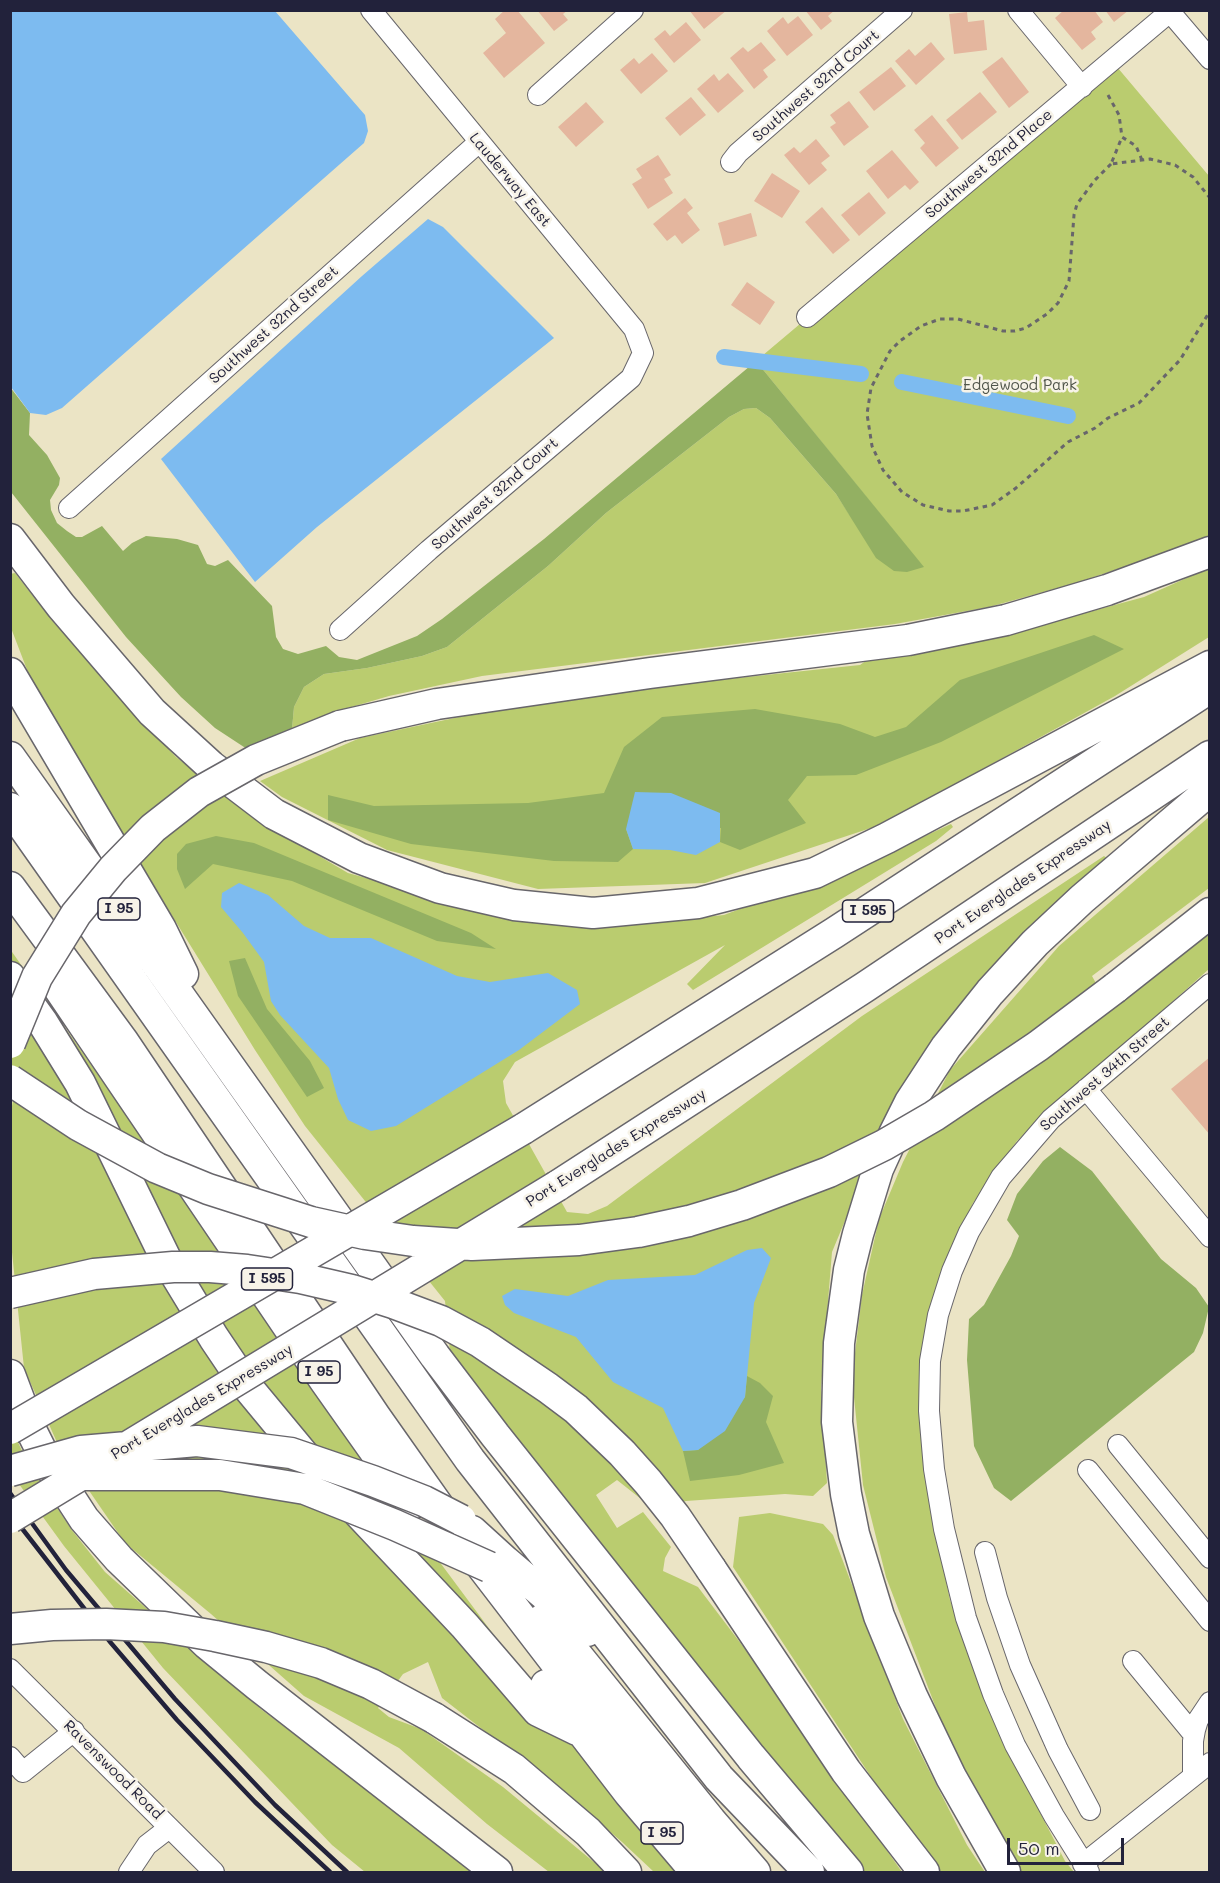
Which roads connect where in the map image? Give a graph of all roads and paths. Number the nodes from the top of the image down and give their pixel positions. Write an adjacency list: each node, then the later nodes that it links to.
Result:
1 (371, 10): 11 (street, Lauderway East)
2 (633, 10): 8 (street)
3 (903, 10): 13 (street, Southwest 32nd Court)
4 (1018, 10): 7 (street)
5 (1171, 11): 6 (street); 7 (street, Southwest 32nd Place)
6 (1209, 59)
7 (1082, 87): 17 (street, Southwest 32nd Place)
8 (538, 95)
9 (1108, 95): 10 (path)
10 (1122, 137): 12 (path); 14 (path)
11 (479, 142): 18 (street, Lauderway East); 19 (street, Southwest 32nd Street)
12 (1142, 159): 14 (path); 15 (path)
13 (731, 162)
14 (1111, 164): 16 (path)
15 (1209, 198)
16 (1209, 311)
17 (807, 317)
18 (643, 353): 22 (street, Southwest 32nd Court)
19 (69, 508)
20 (10, 539): 23 (highway)
21 (1209, 552): 35 (highway, bridge)
22 (340, 630)
23 (1209, 666)
24 (10, 673): 36 (highway)
25 (1209, 688): 42 (highway, I 595, bridge)
26 (1209, 756): 47 (highway, Port Everglades Expressway, bridge)
27 (10, 757): 36 (highway, I 95)
28 (1209, 790): 75 (highway)
29 (10, 808): 72 (highway)
30 (10, 887): 69 (highway)
31 (1209, 913): 37 (highway, bridge)
32 (10, 918): 56 (highway, I 95)
33 (10, 977): 56 (highway)
34 (1209, 984): 38 (street, Southwest 34th Street)
35 (10, 1043)
36 (227, 1062): 73 (highway, I 95)
37 (10, 1080)
38 (1086, 1089): 39 (street); 63 (street, Southwest 34th Street)
39 (1209, 1237)
40 (10, 1293): 74 (highway, bridge)
41 (10, 1375): 66 (highway)
42 (10, 1429)
43 (1119, 1445): 49 (street)
44 (1088, 1470): 50 (street)
45 (10, 1471): 71 (highway, bridge)
46 (10, 1497): 70 (highway, bridge)
47 (10, 1518)
48 (985, 1552): 61 (street)
49 (1209, 1558)
50 (1209, 1621)
51 (10, 1629): 67 (highway, bridge)
52 (1133, 1661): 57 (street)
53 (10, 1669): 55 (street, Ravenswood Road)
54 (1209, 1702): 57 (street)
55 (74, 1731): 58 (street); 62 (street, Ravenswood Road)
56 (582, 1732): 68 (highway, I 95)
57 (1194, 1735): 60 (street)
58 (10, 1757)
59 (1209, 1763): 60 (street)
60 (1194, 1775): 63 (street)
61 (1090, 1810)
62 (169, 1828): 64 (street); 65 (street, Ravenswood Road)
63 (1086, 1868)
64 (129, 1872)
65 (214, 1872)
66 (497, 1872)
67 (626, 1872)
68 (696, 1872)
69 (725, 1872)
70 (755, 1872)
71 (785, 1872)
72 (809, 1872)
73 (848, 1872)
74 (924, 1872)
75 (1005, 1872)

